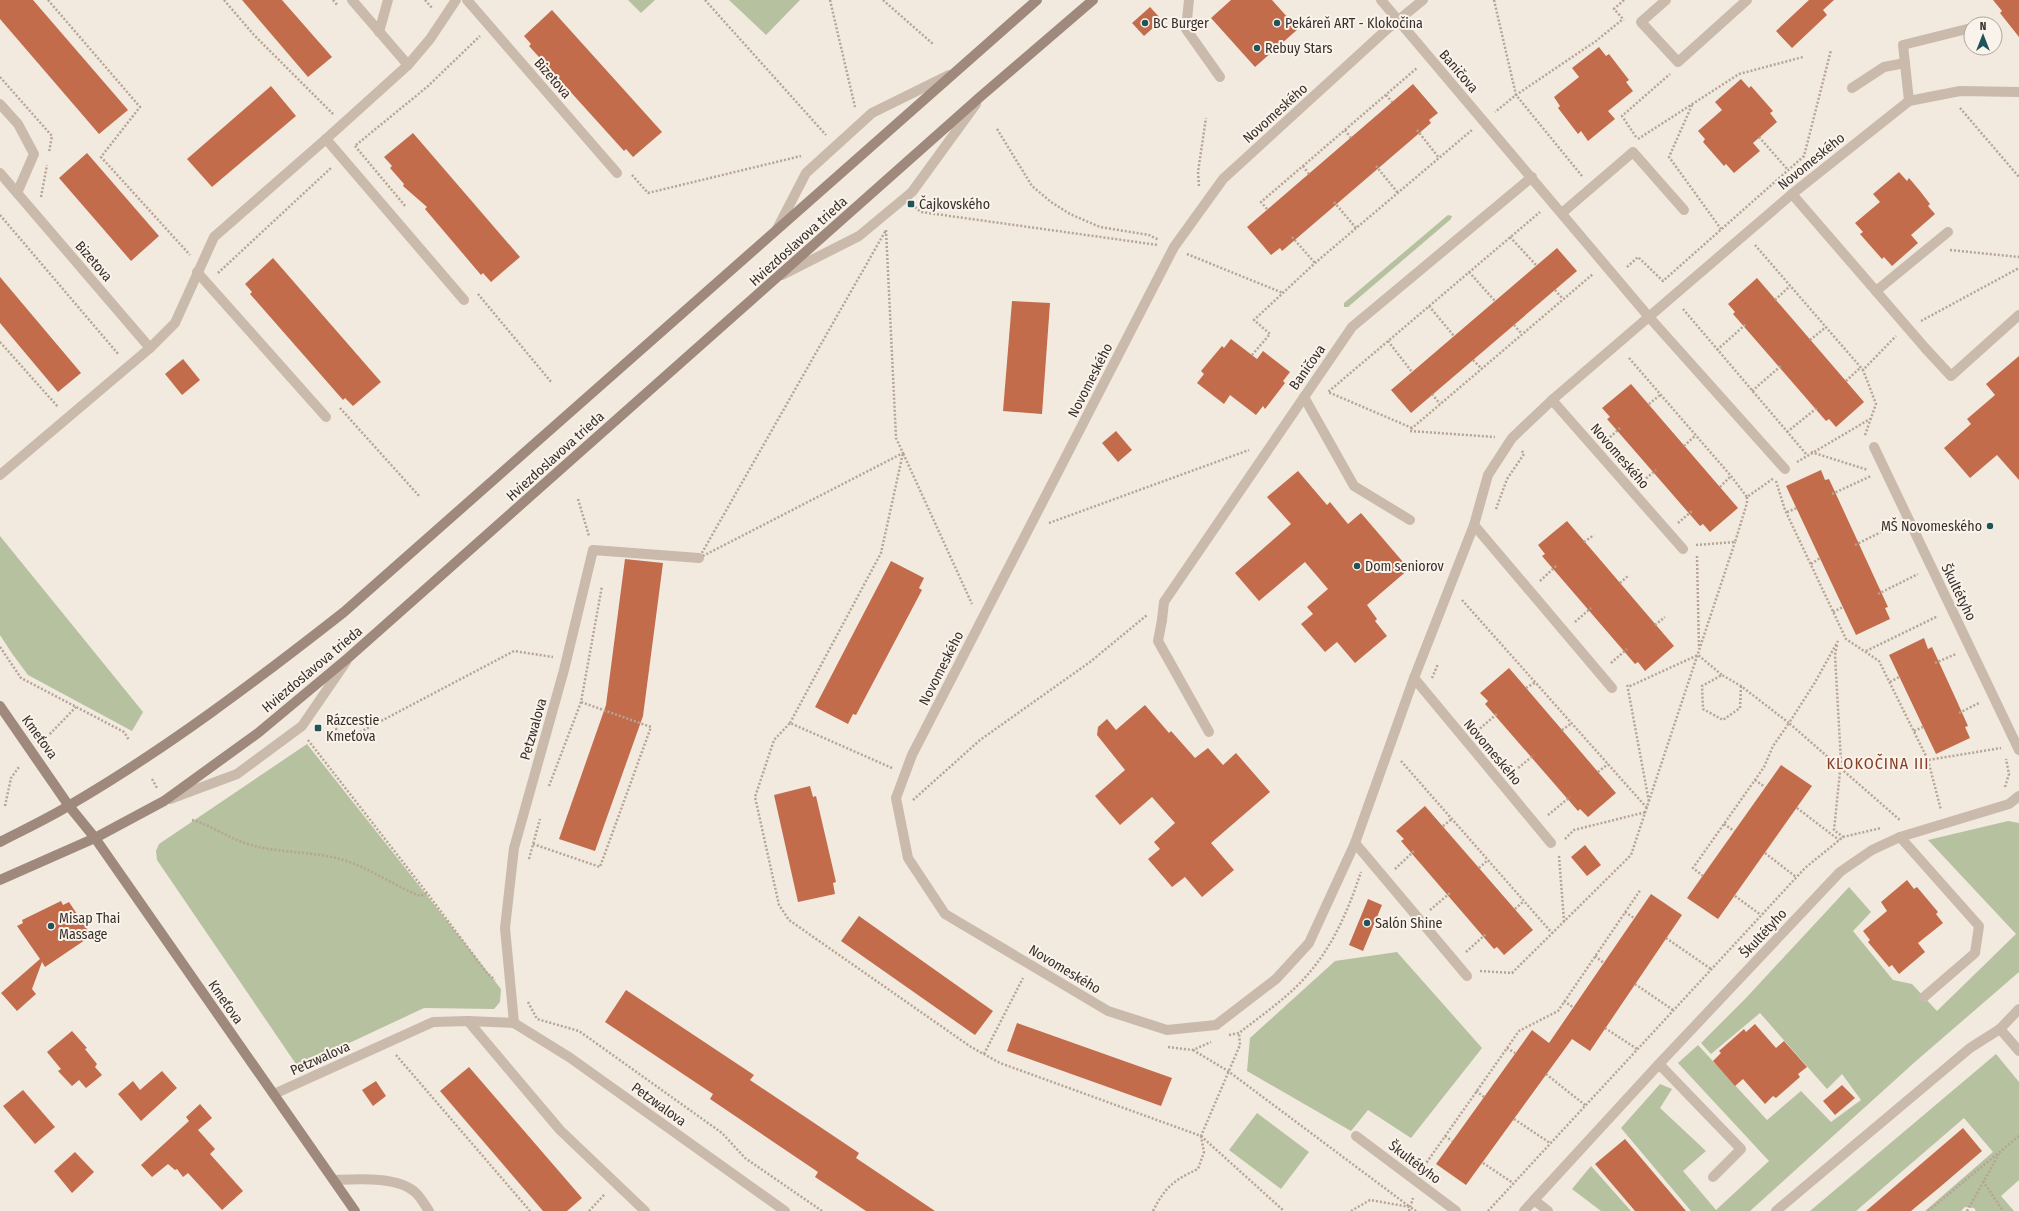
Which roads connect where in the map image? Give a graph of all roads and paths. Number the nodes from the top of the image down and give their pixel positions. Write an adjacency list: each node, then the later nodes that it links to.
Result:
1 (48, 0): 99 (path)
2 (224, 0): 48 (path)
3 (352, 0): 26 (street)
4 (388, 0): 26 (street)
5 (425, 0): 20 (path)
6 (456, 0): 31 (street)
7 (468, 0): 24 (street, Bizetova)
8 (705, 0): 57 (path)
9 (830, 0): 49 (path)
10 (883, 0): 27 (path)
11 (1037, 0): 33 (street, Hviezdoslavova trieda)
12 (1093, 0): 42 (street, Hviezdoslavova trieda)
13 (1189, 0): 37 (street)
14 (1381, 0): 22 (street, Baničova)
15 (1423, 0): 22 (street, Novomeského)
16 (1494, 0): 41 (path)
17 (1624, 0): 21 (path)
18 (1666, 0): 19 (street)
19 (1746, 0)
20 (433, 10)
21 (1623, 20): 23 (path); 41 (path)
22 (1398, 21): 51 (street, Baničova); 96 (street, Novomeského)
23 (1629, 25)
24 (490, 26): 60 (path); 69 (street, Bizetova)
25 (1963, 30): 30 (street)
26 (379, 32): 31 (street)
27 (933, 44)
28 (1831, 50): 67 (path)
29 (1803, 57): 35 (path)
30 (1905, 64): 38 (street); 43 (street)
31 (408, 65): 59 (street)
32 (1417, 68): 40 (path)
33 (956, 72): 90 (street, Hviezdoslavova trieda); 90 (street)
34 (1672, 72): 58 (path)
35 (1738, 74)
36 (0, 76): 78 (path)
37 (1220, 77)
38 (1852, 88)
39 (2019, 92): 43 (street, Novomeského)
40 (1386, 95): 44 (path); 53 (path)
41 (1516, 95): 51 (path); 73 (path)
42 (980, 98): 108 (street, Hviezdoslavova trieda); 108 (street)
43 (1909, 101): 77 (street, Novomeského)
44 (1392, 102)
45 (0, 104): 75 (street)
46 (1692, 105): 88 (path)
47 (1960, 108): 72 (path)
48 (333, 114)
49 (857, 114)
50 (1206, 118): 74 (path)
51 (1484, 121): 63 (path); 71 (street, Baničova)
52 (997, 130): 93 (path)
53 (1344, 130): 55 (path); 64 (path)
54 (1418, 130): 63 (path)
55 (1351, 138)
56 (1759, 138): 67 (path)
57 (829, 139)
58 (1638, 139)
59 (326, 140): 62 (street); 104 (street)
60 (356, 145): 62 (path); 84 (path)
61 (804, 156): 66 (path)
62 (342, 158): 106 (path); 116 (street)
63 (1439, 158): 76 (path)
64 (1302, 166): 70 (path); 81 (path)
65 (1376, 166): 76 (path)
66 (627, 169)
67 (1788, 170): 88 (path)
68 (0, 173): 75 (street, Bizetova)
69 (617, 173)
70 (1309, 174)
71 (1532, 177): 85 (street, Baničova); 148 (street, Baničova)
72 (2019, 177)
73 (1586, 180)
74 (1199, 187)
75 (17, 193): 133 (street, Bizetova)
76 (1398, 193): 87 (path)
77 (1792, 194): 113 (street); 122 (street, Novomeského)
78 (41, 199)
79 (1334, 202): 87 (path)
80 (911, 204): 94 (path)
81 (1267, 209)
82 (1684, 210): 85 (street)
83 (1540, 211): 92 (path)
84 (411, 212)
85 (1562, 213): 109 (street, Baničova)
86 (0, 215): 136 (path)
87 (1356, 228): 101 (path)
88 (1721, 229): 109 (path)
89 (1948, 232): 97 (street)
90 (775, 233): 290 (street, Hviezdoslavova trieda)
91 (1292, 237): 101 (path)
92 (1510, 237): 102 (path); 105 (path)
93 (1159, 240)
94 (1156, 245): 96 (path); 98 (path)
95 (1755, 245): 110 (path)
96 (1174, 247): 114 (path); 191 (street, Novomeského)
97 (1929, 247): 100 (path); 113 (street)
98 (1153, 252)
99 (190, 256)
100 (2019, 257)
101 (1315, 263): 114 (path)
102 (1536, 265)
103 (2019, 268): 123 (path)
104 (198, 272): 133 (street); 154 (street)
105 (1469, 272): 118 (path); 119 (path)
106 (218, 273)
107 (1593, 273): 115 (path)
108 (779, 277): 234 (street, Hviezdoslavova trieda)
109 (1615, 277): 122 (street, Baničova)
110 (1790, 286): 117 (path); 127 (path)
111 (1555, 290): 115 (path)
112 (476, 291): 144 (path)
113 (1876, 291): 126 (street)
114 (1283, 293): 135 (path)
115 (1563, 299): 128 (path)
116 (464, 300)
117 (1775, 300)
118 (1495, 301)
119 (1429, 306): 129 (path); 131 (path)
120 (1682, 309): 134 (path)
121 (2019, 315): 126 (street)
122 (1649, 317): 149 (street, Novomeského); 167 (street)
123 (1918, 323)
124 (1746, 324): 134 (path)
125 (1514, 325): 128 (path)
126 (1906, 326): 141 (path)
127 (1826, 327): 130 (path); 141 (path)
128 (1522, 334): 140 (path)
129 (1454, 336)
130 (1810, 340)
131 (1388, 341): 142 (path); 155 (path)
132 (0, 342): 153 (path)
133 (150, 348): 153 (street)
134 (1717, 350): 145 (path)
135 (1252, 355)
136 (121, 358)
137 (1629, 358): 147 (path)
138 (1473, 360): 140 (path)
139 (1782, 365): 145 (path)
140 (1482, 369): 150 (path)
141 (1862, 369): 143 (path); 163 (path)
142 (1412, 372)
143 (1846, 381)
144 (552, 383)
145 (1752, 391): 157 (path)
146 (1432, 394): 150 (path)
147 (1660, 395): 151 (path); 158 (path)
148 (1304, 397): 186 (street); 217 (street, Baničova)
149 (1552, 400): 160 (street, Novomeského); 200 (street, Novomeského)
150 (1440, 404): 155 (path)
151 (1649, 404)
152 (1818, 407): 157 (path)
153 (68, 417): 169 (street)
154 (326, 417)
155 (1412, 428): 160 (path)
156 (1620, 428): 159 (path)
157 (1788, 432): 165 (path)
158 (1696, 435): 161 (path); 171 (path)
159 (1601, 436)
160 (1512, 438): 188 (street, Novomeského); 194 (path)
161 (1684, 446)
162 (1874, 447): 268 (street, Škultétyho)
163 (1812, 452): 165 (path); 172 (path)
164 (903, 453): 202 (path); 202 (path); 215 (path); 256 (path)
165 (1807, 455): 167 (path)
166 (1231, 457): 191 (path)
167 (1786, 469): 173 (path)
168 (1656, 470): 174 (path)
169 (0, 475)
170 (1636, 476): 174 (path)
171 (1731, 476): 176 (path); 179 (path)
172 (1872, 476): 175 (path); 178 (path)
173 (1774, 478): 179 (path); 183 (path)
174 (1642, 482): 177 (path)
175 (1875, 483)
176 (1720, 487)
177 (1647, 488)
178 (1832, 494)
179 (1747, 497): 197 (path)
180 (578, 499): 201 (path)
181 (1797, 508): 183 (path)
182 (1692, 511): 187 (path)
183 (1787, 512): 204 (path)
184 (1672, 517): 187 (path)
185 (1892, 518): 189 (path)
186 (1410, 520)
187 (1678, 523): 190 (path)
188 (1474, 525): 194 (street); 240 (street, Novomeského)
189 (1895, 525): 192 (path); 199 (path)
190 (1682, 529)
191 (1027, 531): 295 (street, Novomeského)
192 (1898, 532)
193 (1594, 535): 196 (path)
194 (1485, 538): 247 (street)
195 (1692, 540): 198 (path)
196 (1584, 542)
197 (1735, 542): 198 (path); 231 (path)
198 (1697, 545): 231 (path)
199 (1856, 545)
200 (1683, 549)
201 (593, 550): 202 (street); 347 (street, Petzwalova)
202 (699, 558)
203 (1820, 558): 204 (path)
204 (1811, 564): 221 (path)
205 (1556, 566): 212 (path)
206 (1915, 567): 207 (path)
207 (1918, 574): 209 (path); 214 (path)
208 (1629, 575): 210 (path)
209 (1922, 581)
210 (1620, 583)
211 (602, 585): 249 (path)
212 (1544, 588)
213 (1464, 593): 216 (path)
214 (1878, 594)
215 (977, 599)
216 (1462, 600): 218 (path); 242 (path)
217 (1164, 602): 263 (street, Baničova); 295 (path)
218 (1459, 606)
219 (1843, 607): 221 (path)
220 (1591, 608): 225 (path)
221 (1833, 612): 230 (path)
222 (1938, 615): 230 (path)
223 (1569, 617): 225 (path)
224 (1665, 617): 226 (path)
225 (1574, 623): 227 (path)
226 (1655, 625)
227 (1579, 629)
228 (0, 647): 252 (path)
229 (1627, 649): 237 (path)
230 (1866, 651): 243 (path)
231 (1698, 654): 238 (path); 245 (path); 288 (path)
232 (1956, 654): 236 (path)
233 (548, 656): 255 (path)
234 (348, 658): 287 (street, Hviezdoslavova trieda); 287 (street)
235 (1439, 661): 248 (path)
236 (1935, 663)
237 (1614, 670)
238 (1722, 675): 244 (path); 244 (path)
239 (1899, 677): 243 (path)
240 (1414, 678): 248 (street, Novomeského); 310 (street, Novomeského)
241 (1623, 681): 245 (path)
242 (1536, 682): 246 (path); 257 (path)
243 (1890, 682): 262 (path)
244 (1741, 686): 258 (path)
245 (1628, 687): 288 (path)
246 (1526, 688)
247 (1612, 688)
248 (1427, 693): 311 (street, Novomeského)
249 (581, 702): 284 (path); 312 (path)
250 (1979, 703): 254 (path)
251 (0, 706): 290 (street, Kmeťova)
252 (76, 707): 264 (path); 266 (path)
253 (1498, 713): 261 (path)
254 (1959, 713)
255 (328, 719)
256 (790, 723): 274 (path); 369 (path)
257 (1572, 723): 260 (path); 272 (path)
258 (1789, 723): 276 (path); 276 (path); 281 (path)
259 (1923, 727): 262 (path)
260 (1562, 730)
261 (1477, 731)
262 (1914, 731): 270 (path)
263 (1209, 732)
264 (47, 737)
265 (306, 738): 327 (path)
266 (129, 740)
267 (2001, 748): 270 (path)
268 (2019, 750)
269 (1534, 755): 278 (path)
270 (1928, 760): 293 (path)
271 (894, 764): 274 (path)
272 (1608, 764): 277 (path); 291 (path)
273 (19, 767): 289 (path)
274 (892, 768): 279 (path)
275 (1399, 768): 298 (path)
276 (1841, 768): 300 (path); 304 (path)
277 (1598, 772)
278 (1512, 773)
279 (890, 774)
280 (152, 779): 283 (path)
281 (1755, 780): 282 (path); 301 (path)
282 (1765, 787)
283 (157, 789)
284 (547, 792)
285 (2019, 796): 305 (street, Škultétyho)
286 (1570, 797): 297 (path)
287 (164, 801): 306 (street, Hviezdoslavova trieda)
288 (1649, 803): 291 (path)
289 (5, 806)
290 (69, 806): 306 (street, Kmeťova); 309 (street, Hviezdoslavova trieda)
291 (1647, 808): 294 (path)
292 (1797, 808): 307 (path)
293 (1942, 811)
294 (1646, 812): 308 (path); 336 (path)
295 (899, 813): 310 (street, Novomeského)
296 (541, 814): 312 (path)
297 (1548, 815)
298 (1452, 819): 302 (path); 317 (path)
299 (192, 820): 327 (path)
300 (1903, 822)
301 (1724, 824): 303 (path); 323 (path)
302 (1443, 826)
303 (1734, 831)
304 (1843, 837)
305 (1900, 837): 349 (street); 370 (street, Škultétyho)
306 (95, 838): 325 (street, Hviezdoslavova trieda); 374 (street, Kmeťova)
307 (1839, 840)
308 (1562, 841)
309 (0, 842)
310 (1354, 843): 316 (street)
311 (1551, 843)
312 (533, 844): 319 (path)
313 (1414, 851): 321 (path)
314 (1558, 853): 336 (path)
315 (1765, 853): 324 (path)
316 (1366, 856): 345 (street); 359 (path)
317 (1488, 860): 320 (path); 330 (path)
318 (1389, 865): 321 (path)
319 (528, 866)
320 (1479, 868)
321 (1393, 870): 322 (path)
322 (1398, 876)
323 (1703, 876)
324 (1796, 877)
325 (0, 880)
326 (1641, 889): 333 (path)
327 (427, 893): 347 (path)
328 (1450, 893): 331 (path)
329 (1734, 896): 334 (path)
330 (1524, 901): 332 (path); 337 (path)
331 (1424, 906)
332 (1515, 909)
333 (1625, 912): 335 (path); 340 (path)
334 (1760, 915)
335 (1634, 918)
336 (1564, 921): 337 (path)
337 (1552, 933): 344 (path)
338 (1486, 934): 341 (path)
339 (1666, 938): 343 (path)
340 (1595, 956): 342 (path); 351 (path)
341 (1469, 959)
342 (1604, 962)
343 (1711, 969)
344 (1479, 970)
345 (1468, 976)
346 (1031, 980): 369 (path)
347 (510, 982): 356 (street, Petzwalova)
348 (1635, 984): 354 (path)
349 (1924, 996)
350 (527, 1000): 400 (path)
351 (1564, 1001): 352 (path); 363 (path)
352 (1574, 1008)
353 (2019, 1009): 358 (street)
354 (1673, 1010)
355 (468, 1020): 356 (street, Petzwalova); 374 (street, Petzwalova); 398 (street)
356 (514, 1023): 399 (street, Petzwalova)
357 (1605, 1028): 364 (path)
358 (2000, 1028): 366 (street); 409 (street)
359 (1239, 1033): 360 (path); 371 (path)
360 (1225, 1036)
361 (1212, 1042): 365 (path)
362 (1164, 1046): 365 (path)
363 (1507, 1048): 368 (path); 373 (path)
364 (1637, 1049)
365 (1193, 1050): 371 (path)
366 (2019, 1051)
367 (394, 1053): 396 (path)
368 (1515, 1053)
369 (984, 1054): 378 (path)
370 (1659, 1064): 386 (street); 392 (street, Škultétyho)
371 (1228, 1071): 378 (path); 393 (path)
372 (1546, 1074): 376 (path)
373 (1476, 1092): 375 (path); 380 (path)
374 (274, 1094): 387 (street, Kmeťova)
375 (1484, 1097)
376 (1585, 1105)
377 (1514, 1119): 383 (path)
378 (1201, 1136): 401 (path); 402 (path)
379 (1356, 1136): 388 (street, Škultétyho)
380 (1446, 1136): 382 (path); 388 (path)
381 (2019, 1136): 384 (path)
382 (1452, 1141)
383 (1550, 1143)
384 (2000, 1152): 389 (path); 410 (path)
385 (1483, 1163): 390 (path)
386 (1713, 1177)
387 (335, 1180): 394 (street, Kmeťova); 395 (street)
388 (1417, 1182): 393 (path); 406 (street, Škultétyho)
389 (1983, 1182): 411 (path); 412 (path)
390 (1513, 1183)
391 (609, 1190): 397 (path)
392 (1534, 1200): 407 (street, Škultétyho); 408 (street)
393 (1410, 1207): 403 (path); 404 (path); 405 (path)
394 (355, 1211)
395 (429, 1211)
396 (530, 1211)
397 (589, 1211)
398 (645, 1211)
399 (785, 1211)
400 (822, 1211)
401 (1153, 1211)
402 (1284, 1211)
403 (1351, 1211)
404 (1409, 1211)
405 (1416, 1211)
406 (1456, 1211)
407 (1524, 1211)
408 (1548, 1211)
409 (1776, 1211)
410 (1928, 1211)
411 (1967, 1211)
412 (2003, 1211)

